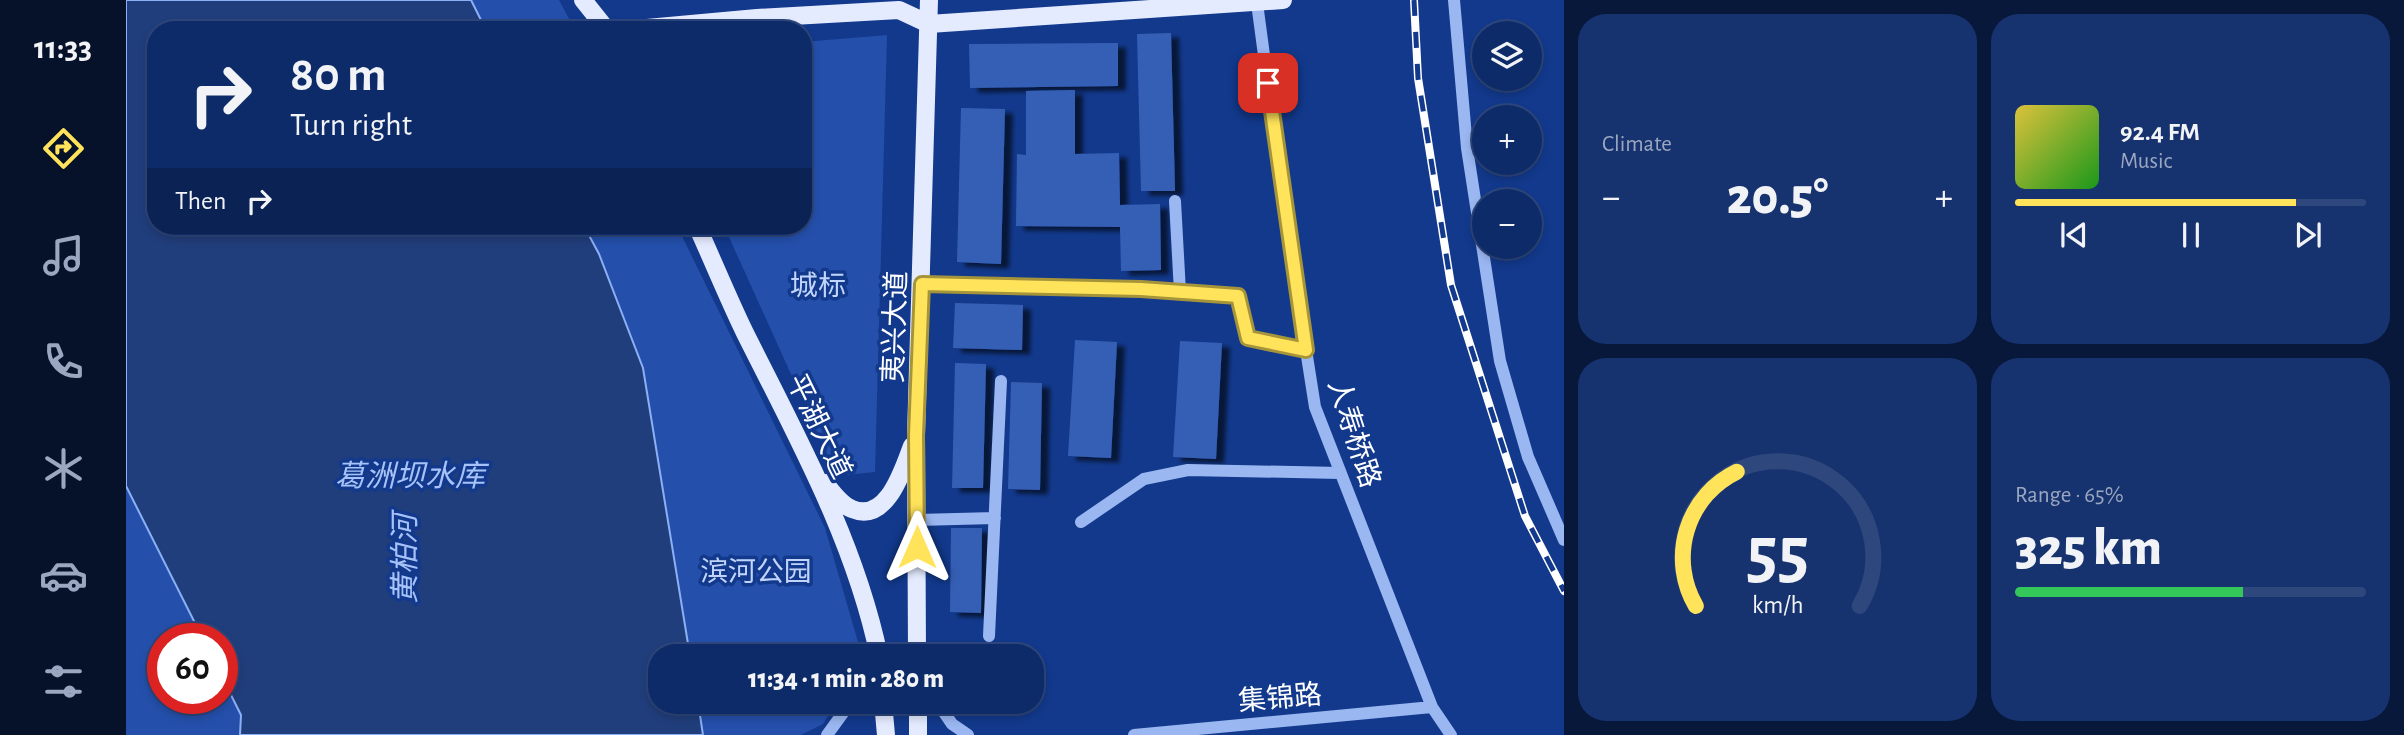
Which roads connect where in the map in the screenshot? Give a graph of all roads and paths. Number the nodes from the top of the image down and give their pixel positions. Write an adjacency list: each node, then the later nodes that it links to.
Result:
1 (583, 0): 9 (main road)
2 (593, 0): 10 (main road)
3 (915, 0): 8 (main road)
4 (929, 0): 12 (main road, 夷兴大道)
5 (1283, 0): 7 (main road)
6 (1454, 0): 25 (street)
7 (1257, 3): 12 (main road); 17 (street, 人寿桥路)
8 (899, 5): 11 (main road); 12 (main road)
9 (600, 21)
10 (604, 21)
11 (724, 21)
12 (929, 24): 15 (main road, 夷兴大道)
13 (1175, 201): 16 (street)
14 (701, 235): 20 (main road, 平湖大道)
15 (922, 284): 16 (street); 19 (main road, 夷兴大道)
16 (1180, 292): 17 (street)
17 (1306, 350): 21 (street, 人寿桥路)
18 (1001, 381): 22 (street)
19 (916, 435): 20 (main road); 23 (main road, 夷兴大道)
20 (816, 472): 27 (main road, 平湖大道)
21 (1340, 473): 24 (street); 29 (street, 人寿桥路)
22 (995, 518): 23 (street); 26 (street)
23 (917, 520): 28 (main road, 夷兴大道)
24 (1081, 522)
25 (1564, 540)
26 (989, 636)
27 (875, 644)
28 (918, 644)
29 (1432, 707): 38 (street, 集锦路); 39 (street, 人寿桥路)
30 (842, 714): 34 (street)
31 (884, 714): 35 (main road)
32 (918, 714): 36 (main road)
33 (945, 714): 37 (street)
34 (827, 735)
35 (886, 735)
36 (918, 735)
37 (968, 735)
38 (1133, 735)
39 (1451, 735)

